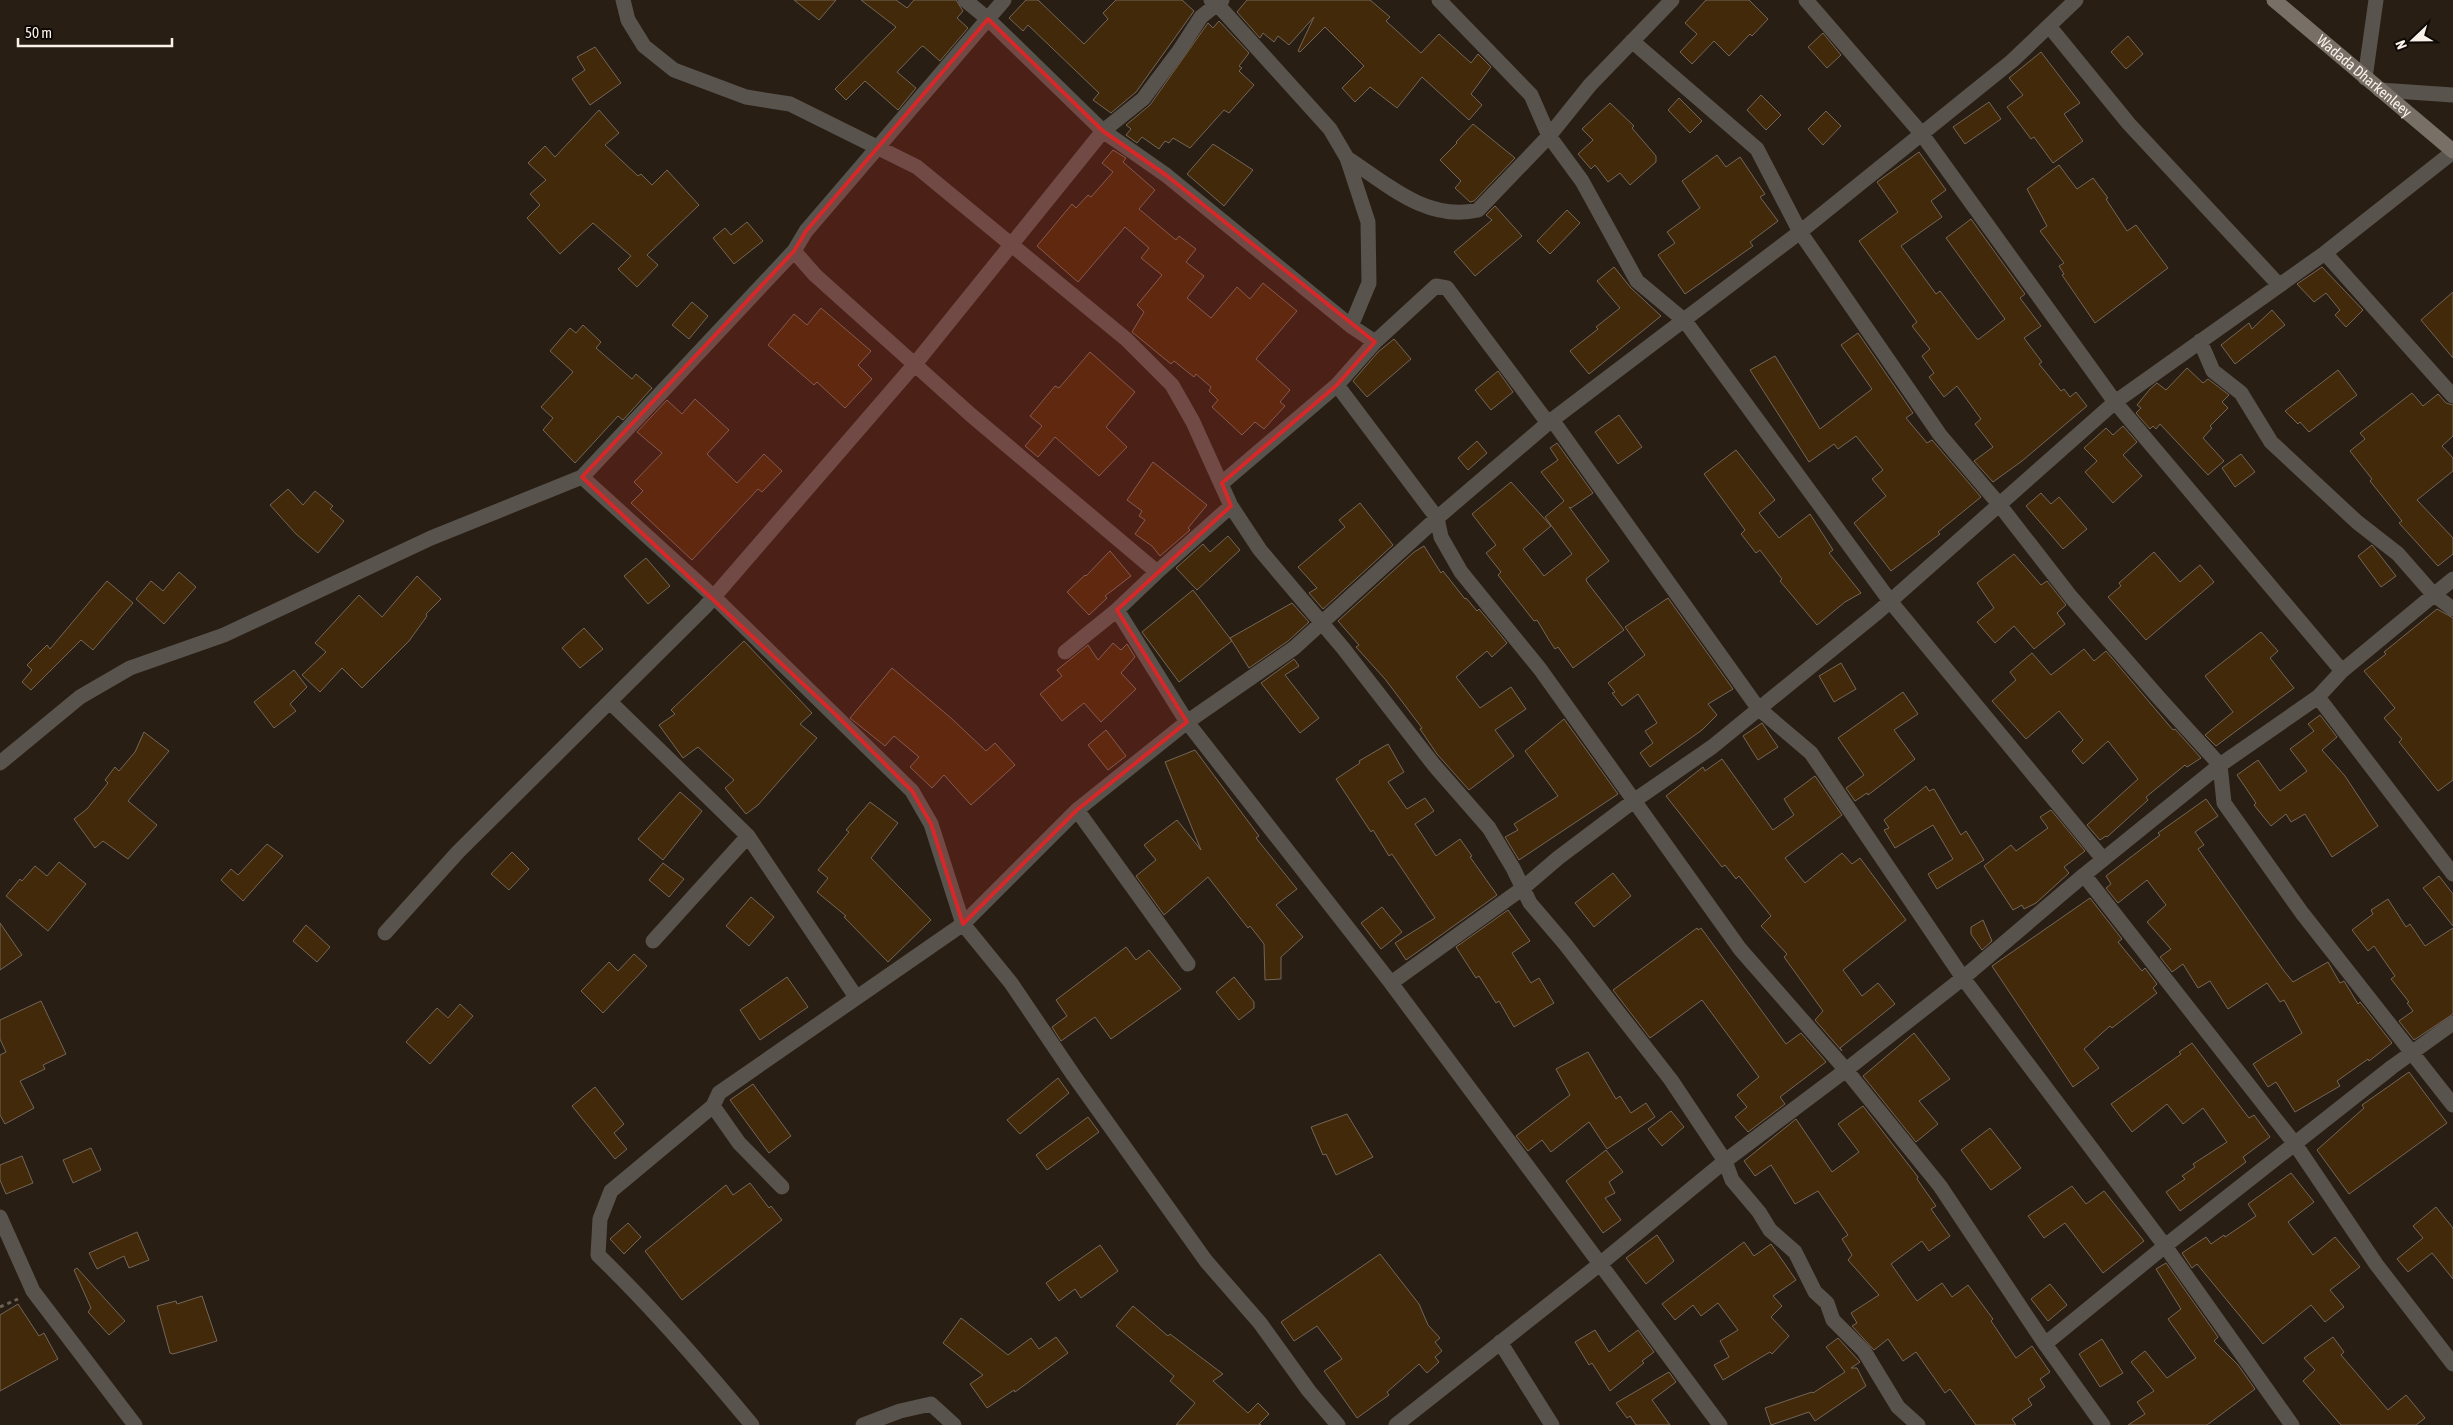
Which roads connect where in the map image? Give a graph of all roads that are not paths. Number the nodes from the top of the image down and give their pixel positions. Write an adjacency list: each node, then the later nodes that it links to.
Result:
1 (623, 0): 20 (street)
2 (965, 0): 11 (street)
3 (1004, 0): 11 (street)
4 (1439, 0): 19 (street)
5 (1672, 0): 13 (street)
6 (1806, 0): 18 (street)
7 (2076, 0): 12 (street)
8 (2274, 0): 14 (main road, Wadada Dharkenleey)
9 (2376, 0): 14 (street)
10 (1217, 1): 17 (street); 22 (street)
11 (988, 19): 17 (street); 20 (street)
12 (2049, 26): 18 (street); 27 (street)
13 (1632, 42): 19 (street); 23 (street)
14 (2365, 78): 15 (main road, Wadada Dharkenleey)
15 (2380, 90): 16 (street); 21 (main road, Wadada Dharkenleey)
16 (2453, 95)
17 (1103, 131): 24 (street); 29 (street)
18 (1921, 134): 23 (street); 35 (street)
19 (1549, 136): 22 (street); 28 (street)
20 (878, 148): 24 (street); 25 (street)
21 (2453, 152): 26 (street)
22 (1347, 158): 29 (street)
23 (1800, 232): 28 (street); 39 (street)
24 (1011, 245): 32 (street); 38 (street)
25 (794, 251): 32 (street); 37 (street)
26 (2325, 253): 27 (street); 34 (street)
27 (2279, 285): 30 (street)
28 (1685, 322): 36 (street); 46 (street)
29 (1351, 326): 31 (street)
30 (2200, 341): 35 (street); 44 (street)
31 (1376, 342): 33 (street); 36 (street)
32 (915, 364): 42 (street); 45 (street)
33 (1337, 385): 38 (street); 41 (street)
34 (2453, 396)
35 (2115, 402): 39 (street); 51 (street)
36 (1550, 422): 41 (street); 54 (street)
37 (582, 477): 45 (street); 56 (street)
38 (1222, 483): 40 (street)
39 (1998, 503): 46 (street); 57 (street)
40 (1231, 506): 42 (street); 49 (street)
41 (1437, 518): 49 (street); 58 (street)
42 (1157, 572): 48 (street)
43 (2453, 579): 44 (street)
44 (2433, 594): 47 (street); 51 (street)
45 (714, 597): 53 (street); 65 (street)
46 (1890, 601): 54 (street); 61 (street)
47 (2453, 609)
48 (1117, 610): 50 (street); 55 (street)
49 (1321, 622): 55 (street); 64 (street)
50 (1065, 652)
51 (2342, 671): 52 (street)
52 (2318, 697): 57 (street); 62 (street)
53 (610, 702): 60 (street); 66 (street)
54 (1758, 708): 58 (street); 69 (street)
55 (1187, 722): 59 (street); 70 (street)
56 (0, 762)
57 (2220, 765): 61 (street); 73 (street)
58 (1635, 800): 64 (street); 74 (street)
59 (1077, 810): 65 (street); 68 (street)
60 (748, 836): 67 (street); 71 (street)
61 (2104, 859): 63 (street)
62 (2453, 874)
63 (2084, 876): 69 (street); 77 (street)
64 (1523, 888): 70 (street); 78 (street)
65 (963, 924): 71 (street); 90 (street)
66 (385, 933)
67 (653, 940)
68 (1188, 964)
69 (1963, 978): 74 (street); 81 (street)
70 (1391, 983): 82 (street)
71 (856, 997): 76 (street)
72 (2453, 1022): 73 (street)
73 (2412, 1052): 75 (street); 77 (street)
74 (1846, 1070): 78 (street); 84 (street)
75 (2453, 1105)
76 (713, 1106): 79 (street); 87 (street)
77 (2295, 1144): 81 (street); 85 (street)
78 (1725, 1160): 82 (street); 94 (street)
79 (782, 1187)
80 (0, 1217): 86 (street)
81 (2165, 1246): 84 (street); 96 (street)
82 (1600, 1264): 83 (street); 93 (street)
83 (1500, 1342): 91 (street); 92 (street)
84 (2045, 1344): 95 (street)
85 (2453, 1364)
86 (135, 1425)
87 (752, 1425)
88 (863, 1425): 89 (street)
89 (954, 1425)
90 (1338, 1425)
91 (1396, 1425)
92 (1552, 1425)
93 (1720, 1425)
94 (1918, 1425)
95 (2103, 1425)
96 (2292, 1425)

